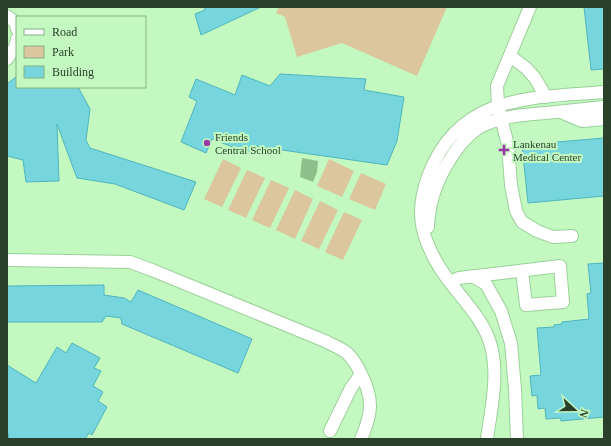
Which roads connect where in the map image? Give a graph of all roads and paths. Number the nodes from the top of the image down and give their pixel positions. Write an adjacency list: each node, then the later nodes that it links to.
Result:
1 (530, 7): 5 (lane)
2 (7, 16): 3 (lane)
3 (16, 22)
4 (16, 44): 6 (lane)
5 (510, 56): 8 (lane); 9 (lane)
6 (7, 59)
7 (604, 92): 8 (lane)
8 (546, 97): 9 (lane)
9 (498, 106): 12 (lane); 15 (lane)
10 (604, 107): 11 (lane)
11 (560, 111): 12 (lane); 13 (lane)
12 (501, 118): 14 (lane); 15 (lane)
13 (604, 119)
14 (572, 236)
15 (428, 244): 19 (lane)
16 (7, 260): 20 (lane)
17 (522, 271): 18 (lane)
18 (472, 276): 19 (lane); 24 (lane)
19 (450, 282): 23 (lane)
20 (361, 374): 21 (lane); 22 (lane)
21 (330, 431)
22 (361, 439)
23 (487, 439)
24 (517, 439)

